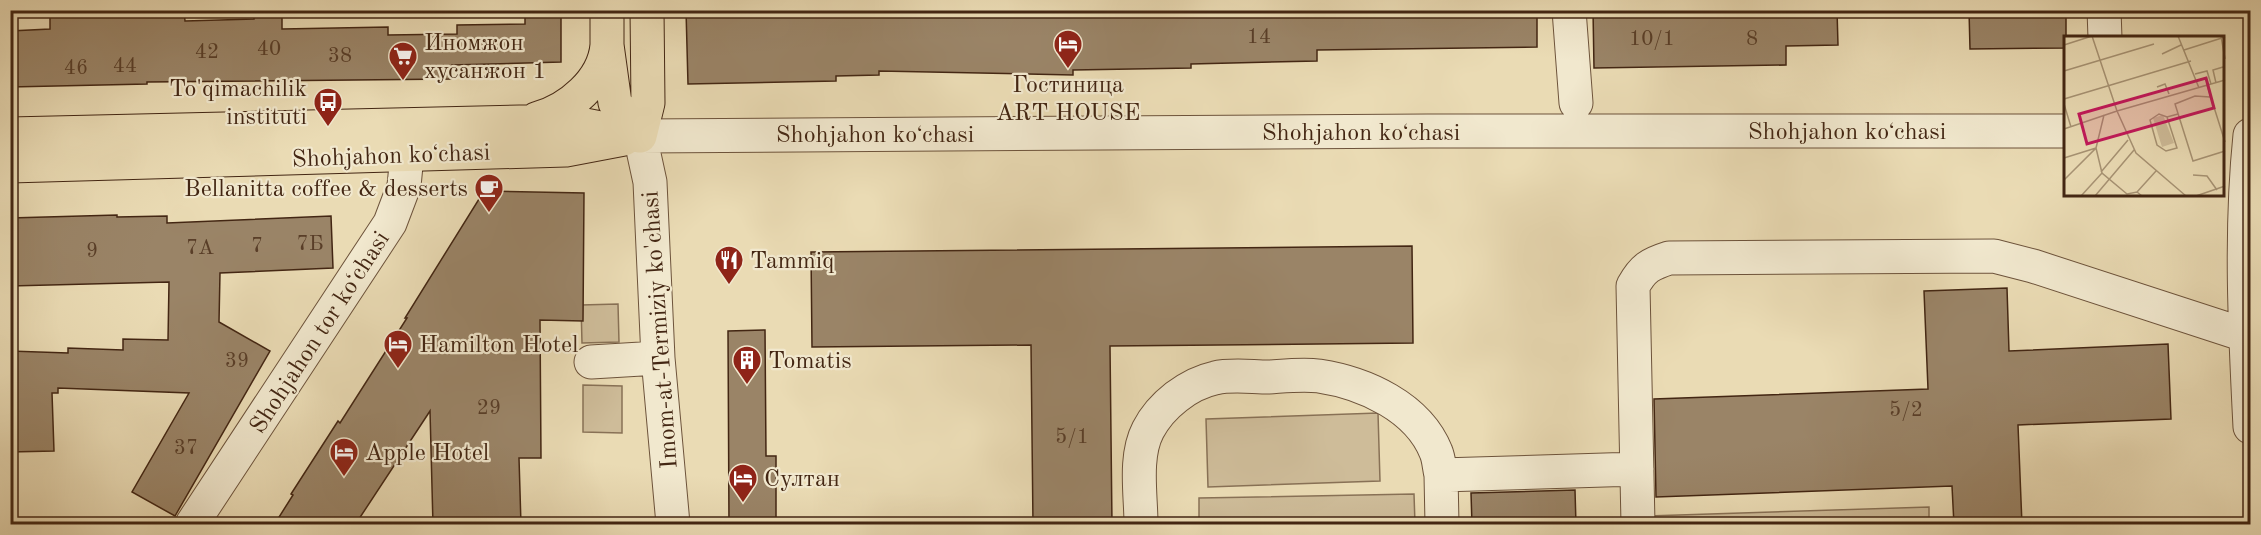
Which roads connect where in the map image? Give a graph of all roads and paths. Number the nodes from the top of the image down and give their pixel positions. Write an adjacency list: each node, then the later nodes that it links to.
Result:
1 (607, 10): 6 (main road, Imom-at-Termiziy ko'chasi)
2 (648, 10): 13 (main road, Imom-at-Termiziy ko'chasi)
3 (1569, 10): 7 (street)
4 (2104, 10): 5 (street)
5 (2105, 36)
6 (608, 45): 8 (main road, Imom-at-Termiziy ko'chasi); 13 (main road, Imom-at-Termiziy ko'chasi)
7 (1576, 103)
8 (522, 122): 13 (main road); 14 (main road, Shohjahon koʻchasi)
9 (2064, 131): 13 (street, Shohjahon koʻchasi)
10 (10, 134): 14 (main road, Shohjahon koʻchasi)
11 (2225, 134): 12 (street)
12 (2250, 135): 16 (street)
13 (640, 136): 14 (main road, Shohjahon koʻchasi); 18 (street, Imom-at-Termiziy ko'chasi)
14 (406, 140): 15 (main road, Shohjahon koʻchasi); 23 (street, Shohjahon tor koʻchasi)
15 (10, 165)
16 (2248, 225): 17 (street)
17 (2245, 334): 20 (street); 21 (street)
18 (658, 358): 19 (street); 24 (street, Imom-at-Termiziy ko'chasi)
19 (591, 362)
20 (2250, 427)
21 (1637, 469): 22 (street); 27 (street)
22 (1441, 475): 25 (street); 26 (street)
23 (192, 525)
24 (673, 525)
25 (1141, 525)
26 (1442, 525)
27 (1638, 525)

